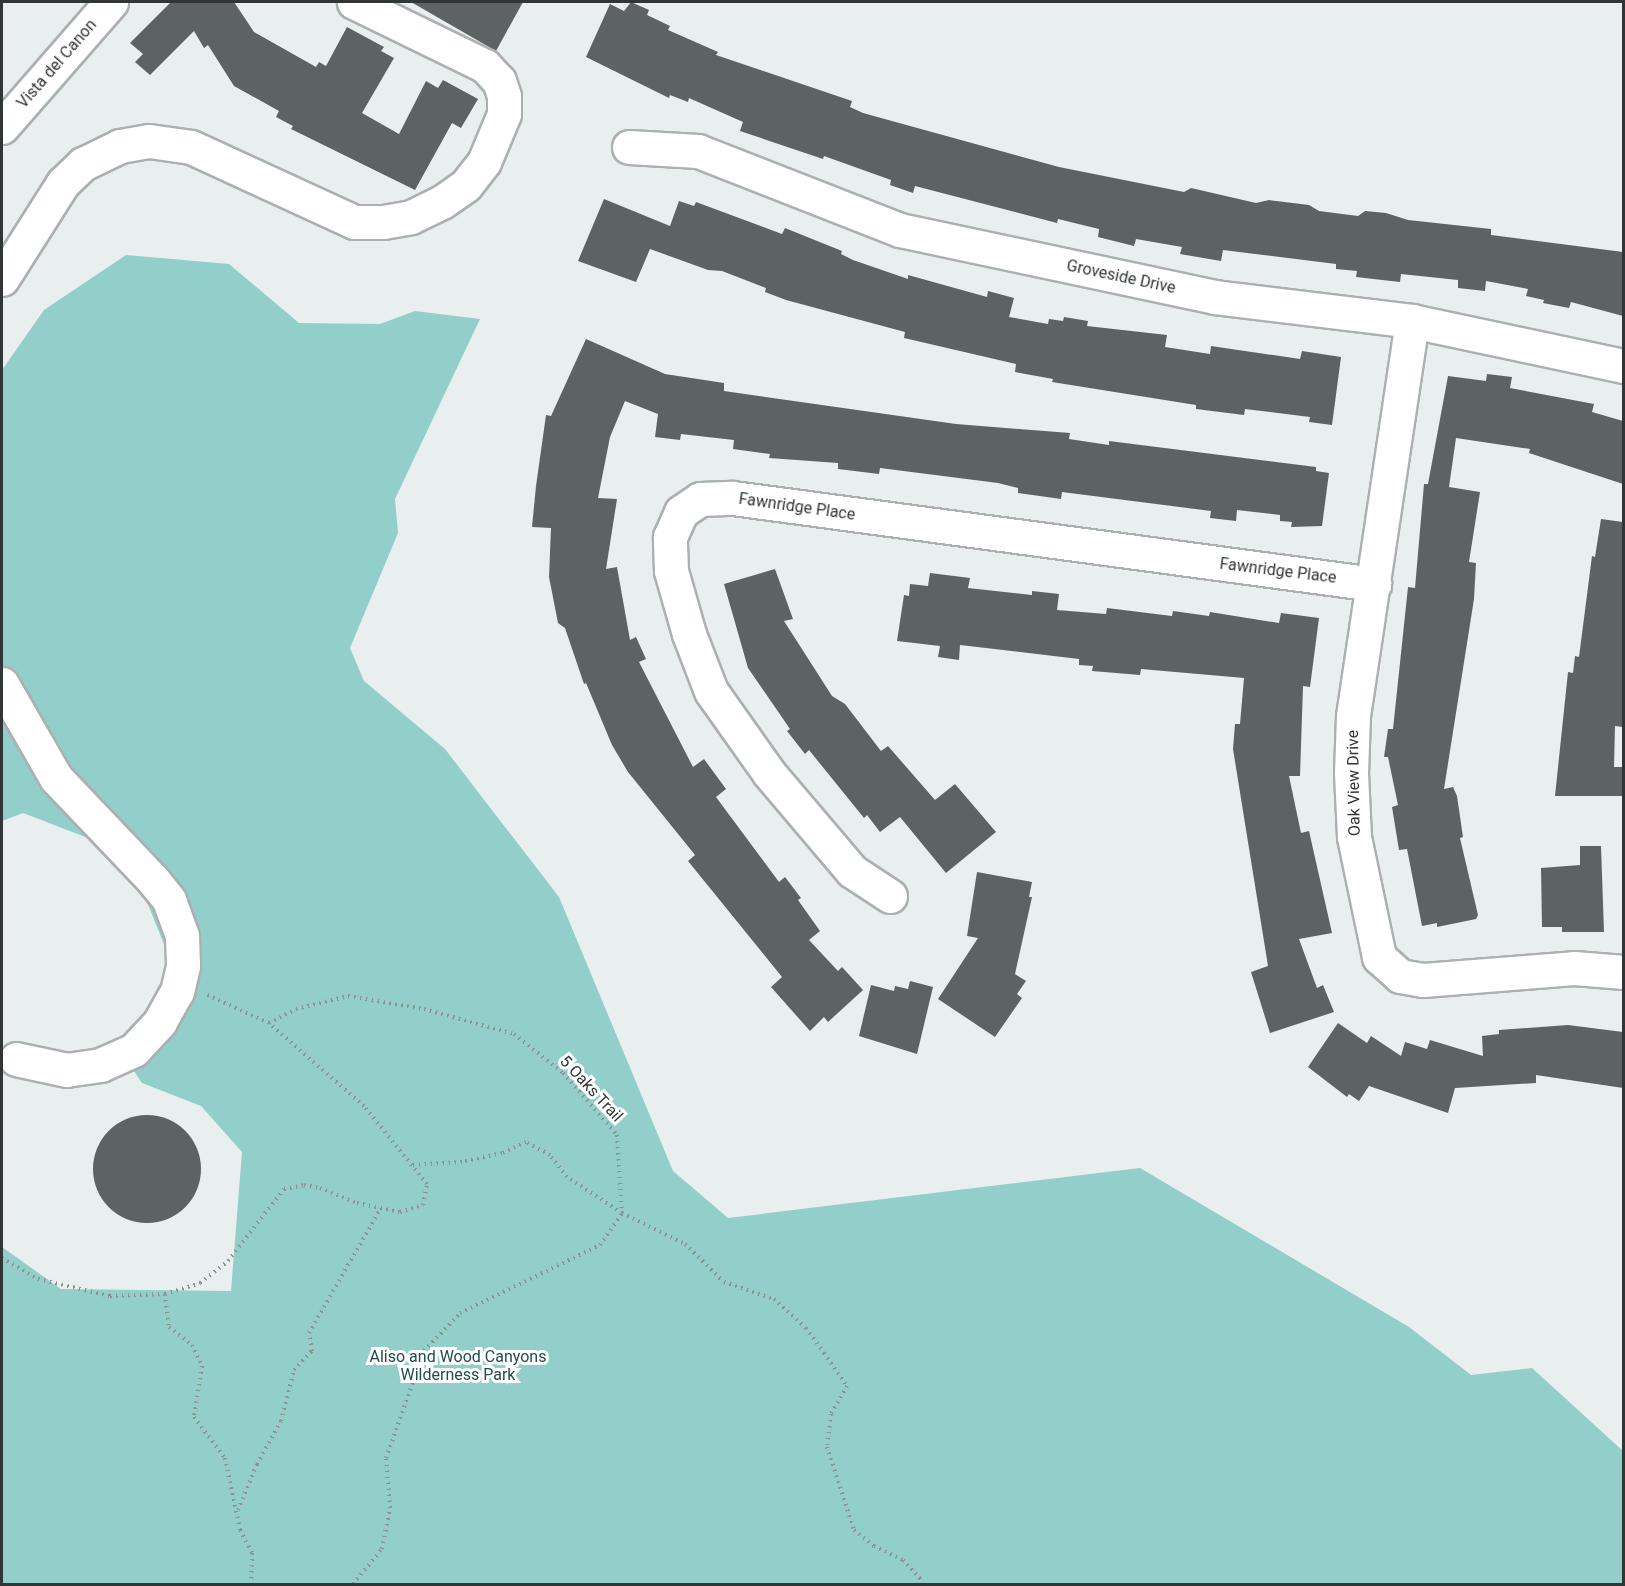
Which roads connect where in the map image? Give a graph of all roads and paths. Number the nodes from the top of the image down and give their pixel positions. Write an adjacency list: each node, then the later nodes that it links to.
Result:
1 (111, 2): 3 (street, Vista del Canon)
2 (354, 2): 5 (street)
3 (2, 127)
4 (629, 147): 6 (street, Groveside Drive)
5 (2, 279)
6 (1412, 321): 7 (street, Groveside Drive); 8 (street, Oak View Drive)
7 (1623, 366)
8 (1374, 584): 10 (street, Fawnridge Place); 11 (street, Oak View Drive)
9 (2, 684): 12 (street)
10 (890, 896)
11 (1623, 972)
12 (179, 983): 13 (path); 14 (street)
13 (269, 1023): 15 (path); 17 (path, 5 Oaks Trail)
14 (16, 1059)
15 (411, 1165): 16 (path); 17 (path)
16 (381, 1208): 19 (path); 20 (path)
17 (622, 1213): 22 (path); 23 (path)
18 (2, 1258): 19 (path)
19 (165, 1294): 20 (path)
20 (238, 1510): 21 (path)
21 (251, 1584)
22 (353, 1584)
23 (921, 1584)

